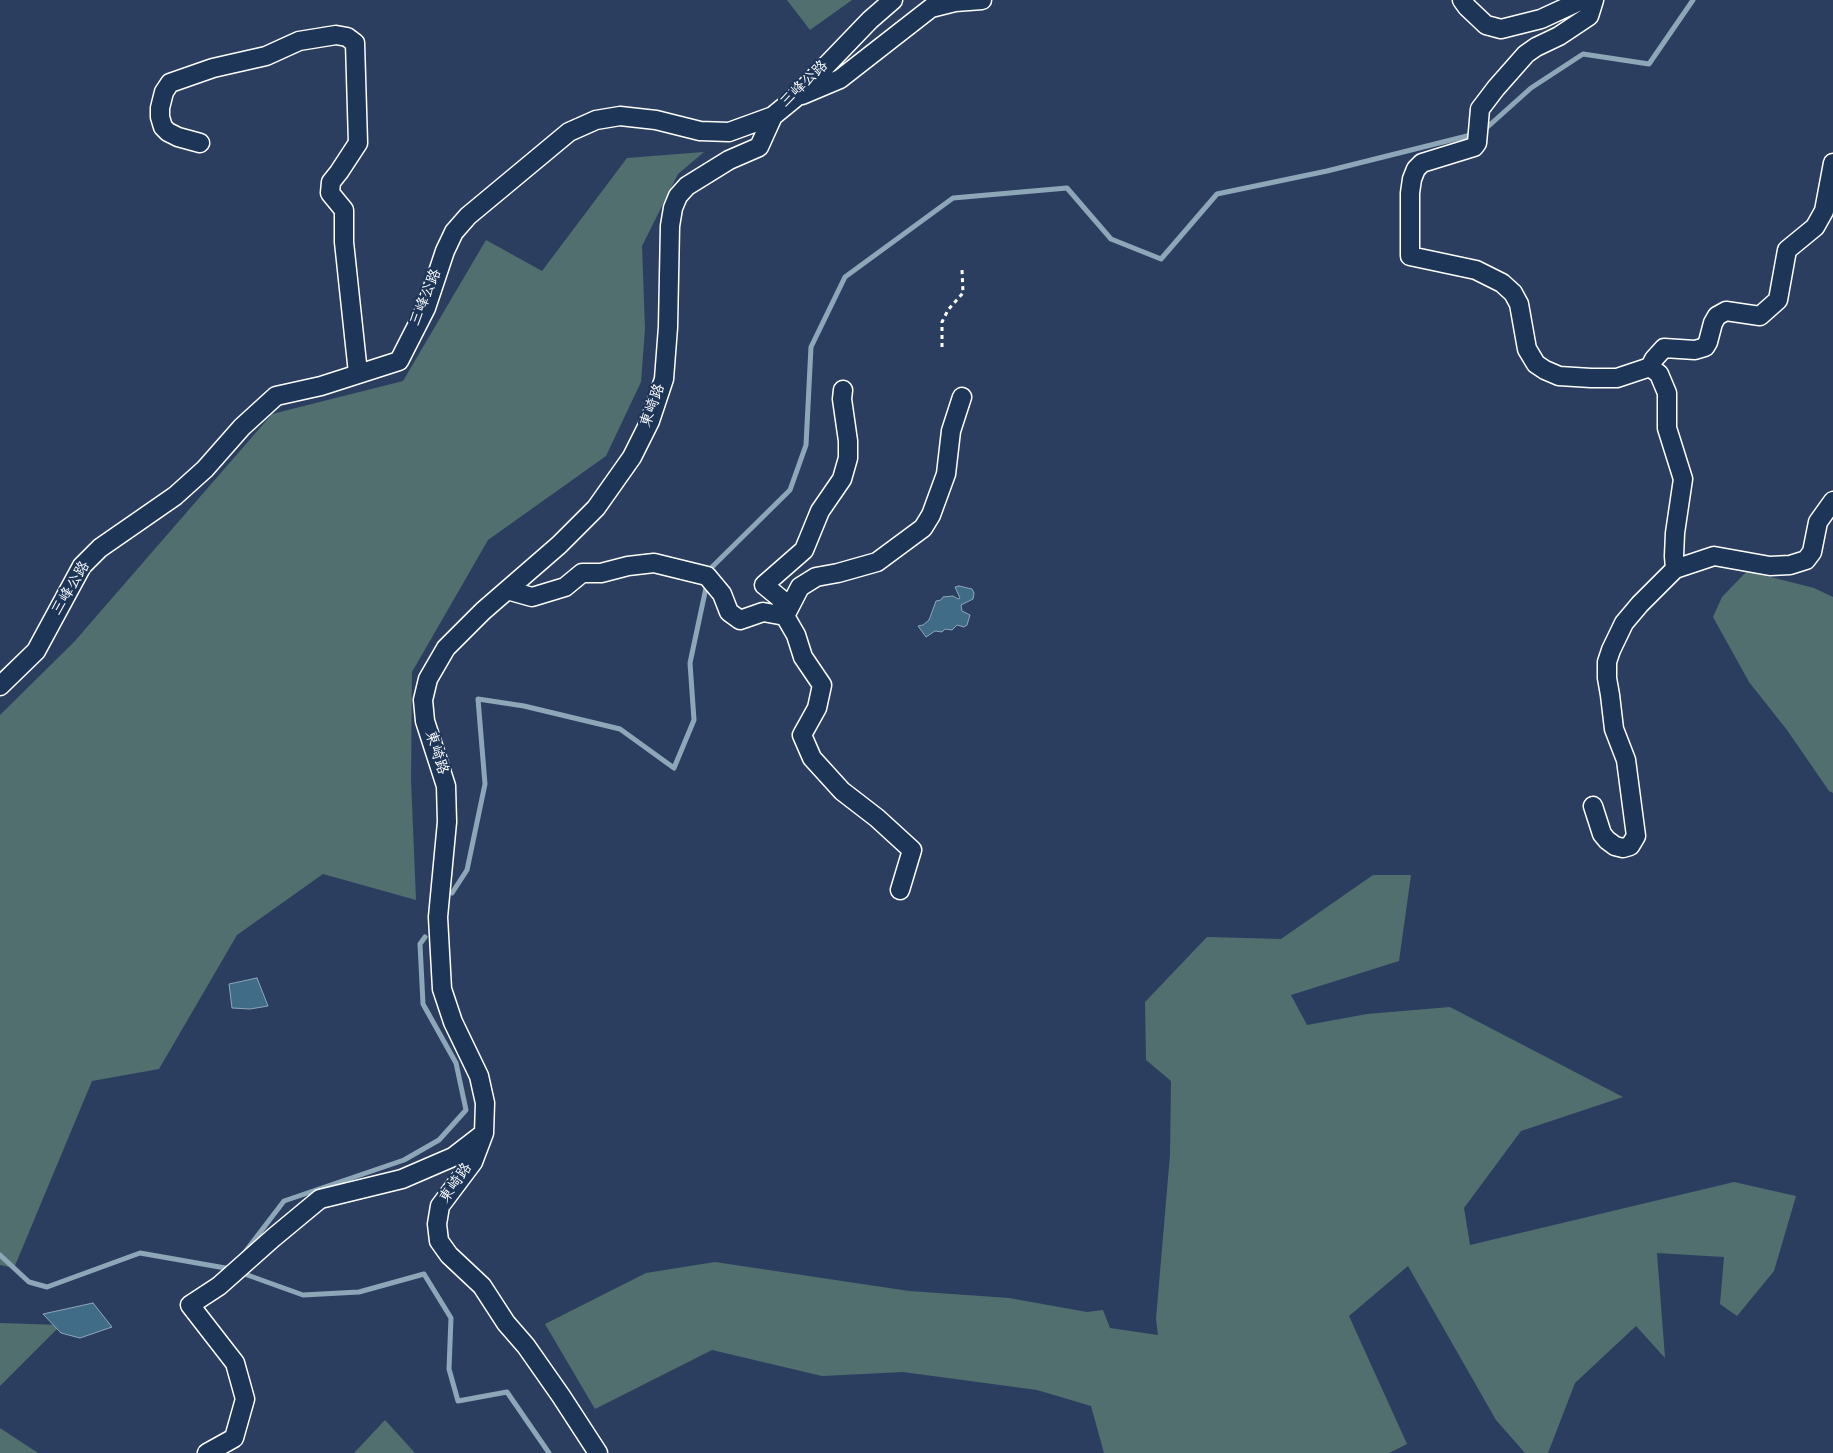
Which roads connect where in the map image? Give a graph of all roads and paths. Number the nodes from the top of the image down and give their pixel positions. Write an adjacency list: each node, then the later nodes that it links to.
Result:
1 (893, 0): 6 (street, 三峰公路)
2 (982, 0): 6 (street)
3 (1462, 0): 4 (street)
4 (1582, 0)
5 (1594, 0): 12 (street)
6 (795, 98): 7 (street, 三峰公路)
7 (773, 116): 13 (street, 三峰公路); 18 (street, 東崎路)
8 (200, 143): 13 (street)
9 (1833, 162): 12 (street)
10 (962, 270): 11 (path)
11 (942, 347)
12 (1650, 367): 17 (street)
13 (358, 374): 20 (street, 三峰公路)
14 (842, 390): 19 (street)
15 (962, 397): 19 (street)
16 (1833, 500): 17 (street)
17 (1676, 569): 21 (street)
18 (507, 590): 19 (street); 23 (street, 東崎路)
19 (786, 616): 22 (street)
20 (0, 686)
21 (1592, 806)
22 (900, 890)
23 (484, 1133): 24 (street); 25 (street, 東崎路)
24 (208, 1453)
25 (598, 1453)

